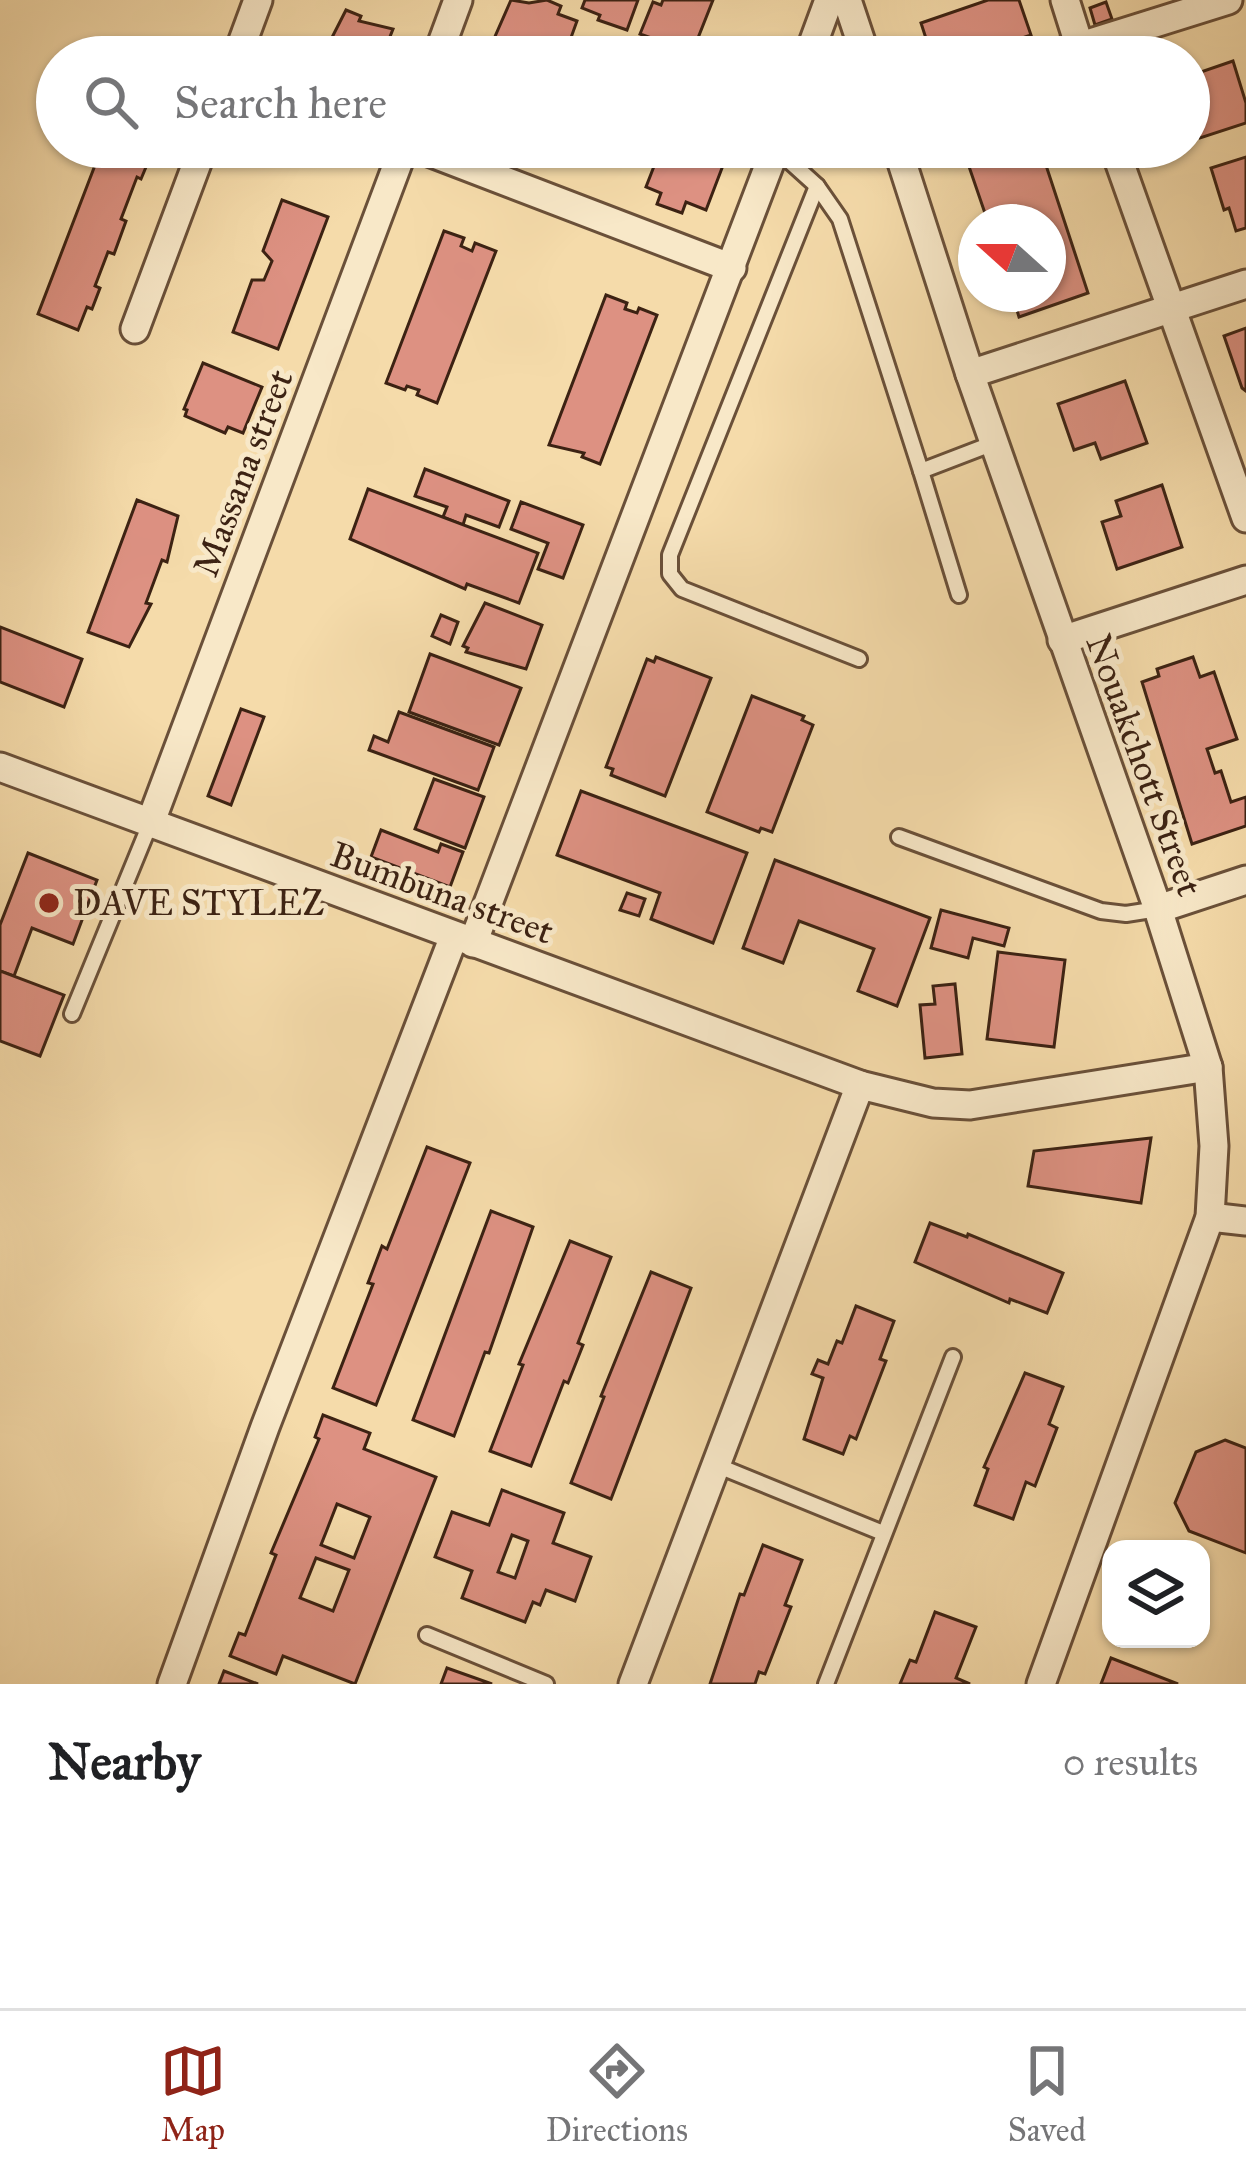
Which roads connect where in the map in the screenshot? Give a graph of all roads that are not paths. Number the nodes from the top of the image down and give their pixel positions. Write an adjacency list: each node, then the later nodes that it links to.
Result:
1 (258, 0): 7 (street)
2 (829, 0): 9 (street)
3 (847, 0): 10 (street)
4 (1065, 0): 11 (street)
5 (1228, 0): 12 (street)
6 (451, 2): 8 (street)
7 (245, 36)
8 (442, 36)
9 (816, 36)
10 (859, 36)
11 (1076, 36)
12 (1126, 36)
13 (195, 168): 24 (street)
14 (396, 168): 34 (street, Massana street)
15 (471, 168): 21 (street)
16 (769, 168): 21 (street)
17 (798, 168): 20 (lane)
18 (904, 168): 25 (street, Nouakchott Street)
19 (1121, 168): 23 (street)
20 (817, 186): 27 (lane); 32 (lane)
21 (732, 268): 38 (street)
22 (1246, 284): 23 (street)
23 (1169, 309): 25 (street); 28 (street)
24 (135, 329)
25 (970, 374): 26 (street, Nouakchott Street)
26 (994, 443): 27 (lane); 31 (street, Nouakchott Street)
27 (920, 470): 30 (lane)
28 (1246, 518)
29 (1246, 580): 31 (street)
30 (959, 595)
31 (1062, 640): 37 (street, Nouakchott Street)
32 (859, 659)
33 (0, 767): 34 (street, Bumbuna street)
34 (150, 824): 38 (street, Bumbuna street); 39 (lane)
35 (899, 837): 37 (lane)
36 (1246, 880): 37 (street)
37 (1158, 909): 40 (street, Nouakchott Street)
38 (464, 940): 41 (street, Bumbuna street); 48 (street)
39 (72, 1014)
40 (1208, 1067): 41 (street, Bumbuna street); 42 (street, Nouakchott Street)
41 (860, 1085): 45 (street)
42 (1210, 1217): 43 (street); 52 (street, Nouakchott Street)
43 (1246, 1221)
44 (953, 1357): 46 (lane)
45 (716, 1465): 46 (lane); 50 (street)
46 (883, 1533): 51 (lane)
47 (427, 1635): 49 (lane)
48 (172, 1684)
49 (546, 1684)
50 (633, 1684)
51 (826, 1684)
52 (1041, 1684)

